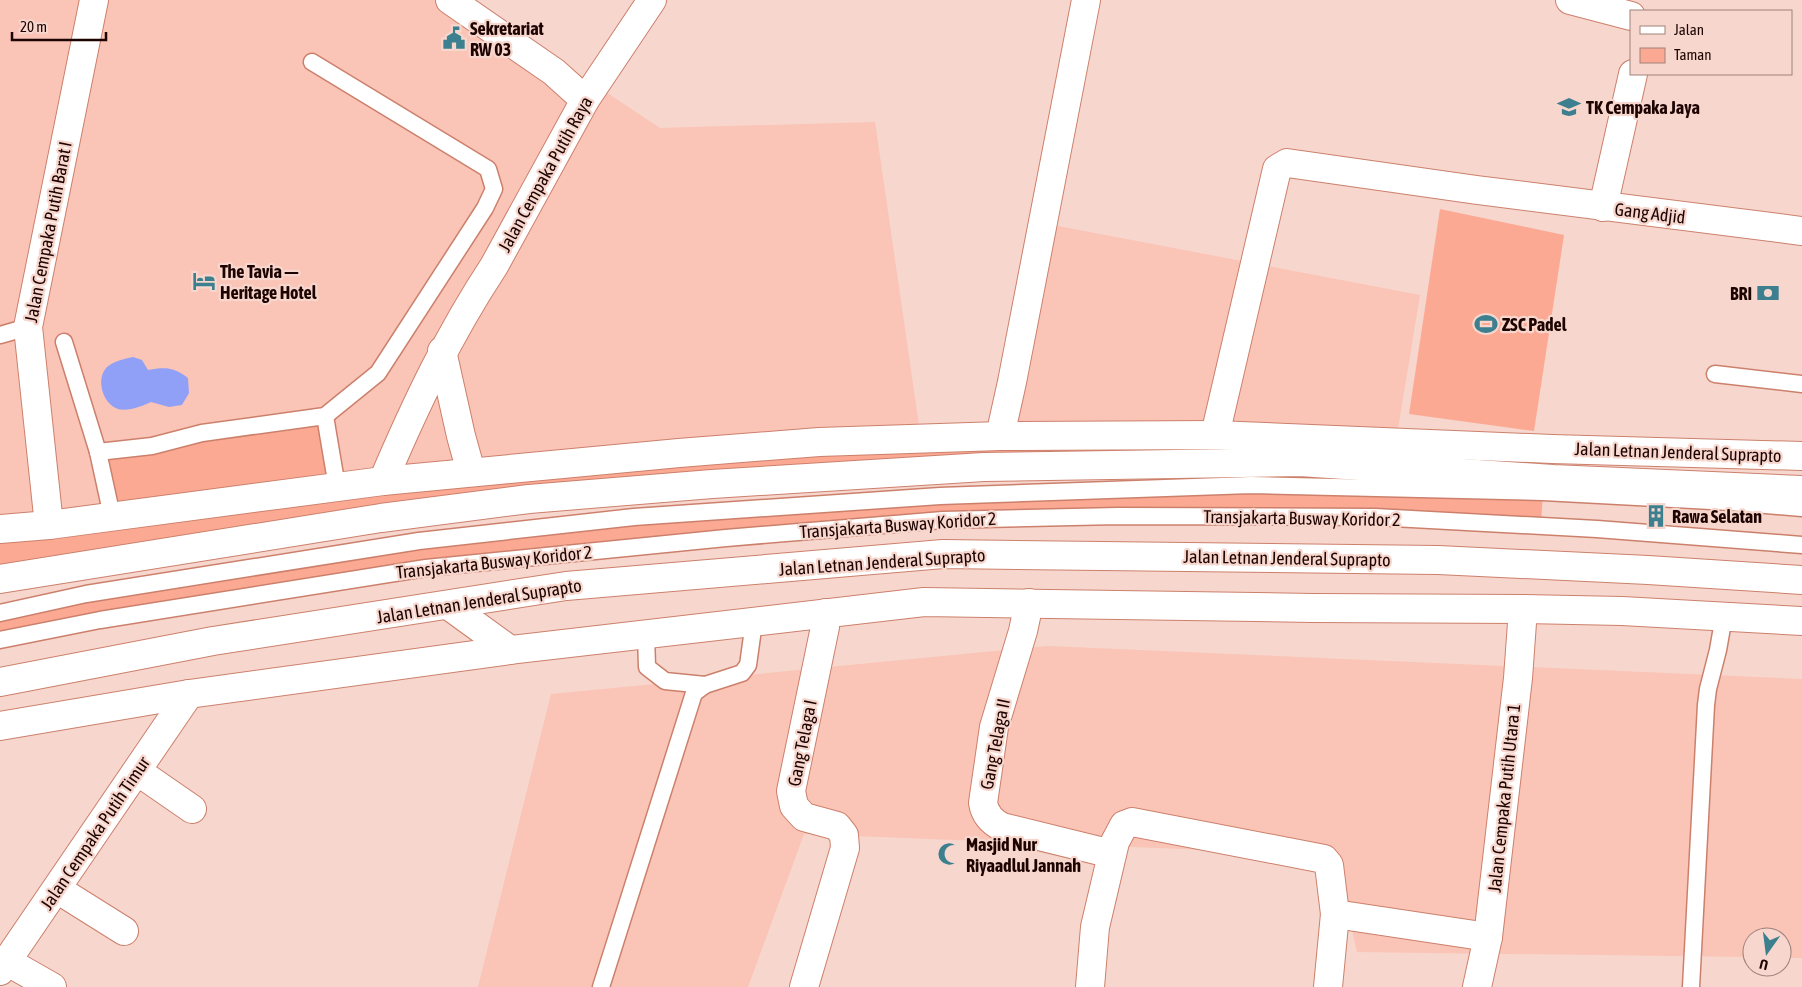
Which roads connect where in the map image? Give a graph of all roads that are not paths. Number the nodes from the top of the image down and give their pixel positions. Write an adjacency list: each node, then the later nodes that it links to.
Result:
1 (94, 0): 12 (main road, Jalan Cempaka Putih Barat I)
2 (450, 0): 9 (main road)
3 (652, 0): 9 (main road, Jalan Cempaka Putih Raya)
4 (1086, 0): 20 (main road)
5 (1570, 0): 6 (main road)
6 (1630, 16)
7 (312, 62): 18 (lane)
8 (1633, 75): 10 (main road, Gang Adjid)
9 (585, 100): 15 (main road, Jalan Cempaka Putih Raya)
10 (1603, 207): 11 (main road, Gang Adjid); 19 (main road)
11 (1802, 231)
12 (28, 327): 13 (lane); 33 (main road, Jalan Cempaka Putih Barat I)
13 (0, 334)
14 (64, 342): 22 (lane)
15 (442, 351): 25 (main road); 27 (main road, Jalan Cempaka Putih Raya)
16 (1715, 374): 17 (lane)
17 (1802, 384)
18 (325, 416): 22 (lane); 29 (lane)
19 (1214, 435): 20 (main road, Jalan Letnan Jenderal Suprapto); 21 (main road, Jalan Letnan Jenderal Suprapto)
20 (1000, 436): 23 (main road, Jalan Letnan Jenderal Suprapto)
21 (1552, 448): 24 (main road, Jalan Letnan Jenderal Suprapto); 26 (main road)
22 (98, 452): 32 (lane)
23 (679, 453): 25 (main road, Jalan Letnan Jenderal Suprapto); 28 (main road)
24 (1802, 456)
25 (471, 472): 27 (main road, Jalan Letnan Jenderal Suprapto)
26 (1553, 479): 28 (main road, Jalan Letnan Jenderal Suprapto); 30 (main road, Jalan Letnan Jenderal Suprapto)
27 (383, 481): 29 (main road, Jalan Letnan Jenderal Suprapto)
28 (712, 484): 37 (main road, Jalan Letnan Jenderal Suprapto)
29 (337, 487): 32 (main road, Jalan Letnan Jenderal Suprapto)
30 (1802, 490)
31 (1802, 508): 43 (lane, Transjakarta Busway Koridor 2)
32 (112, 516): 33 (main road, Jalan Letnan Jenderal Suprapto)
33 (49, 525): 34 (main road, Jalan Letnan Jenderal Suprapto)
34 (0, 529)
35 (1802, 545): 49 (lane, Transjakarta Busway Koridor 2)
36 (1648, 570): 38 (main road, Jalan Letnan Jenderal Suprapto); 40 (main road, Jalan Letnan Jenderal Suprapto); 42 (main road)
37 (0, 579)
38 (1802, 580)
39 (1029, 602): 41 (main road); 44 (main road); 57 (main road, Gang Telaga II)
40 (448, 605): 50 (main road); 51 (main road, Jalan Letnan Jenderal Suprapto)
41 (1523, 609): 42 (main road); 61 (main road, Jalan Cempaka Putih Utara 1)
42 (1622, 611): 45 (main road)
43 (0, 612)
44 (826, 613): 47 (main road); 65 (main road, Gang Telaga I)
45 (1724, 616): 46 (main road); 69 (lane)
46 (1802, 621)
47 (754, 622): 48 (main road); 52 (lane)
48 (646, 634): 50 (main road); 52 (lane)
49 (0, 640)
50 (510, 650): 53 (main road)
51 (0, 682)
52 (705, 685): 64 (lane)
53 (189, 694): 54 (main road); 55 (main road, Jalan Cempaka Putih Timur)
54 (0, 726)
55 (137, 772): 56 (main road); 58 (main road, Jalan Cempaka Putih Timur)
56 (192, 809)
57 (1112, 854): 59 (main road); 66 (main road)
58 (57, 889): 60 (main road); 62 (main road, Jalan Cempaka Putih Timur)
59 (1335, 914): 61 (main road); 67 (main road)
60 (124, 931)
61 (1488, 937): 68 (main road, Jalan Cempaka Putih Utara 1)
62 (4, 967): 63 (main road)
63 (52, 987)
64 (602, 987)
65 (804, 987)
66 (1090, 987)
67 (1328, 987)
68 (1477, 987)
69 (1691, 987)

